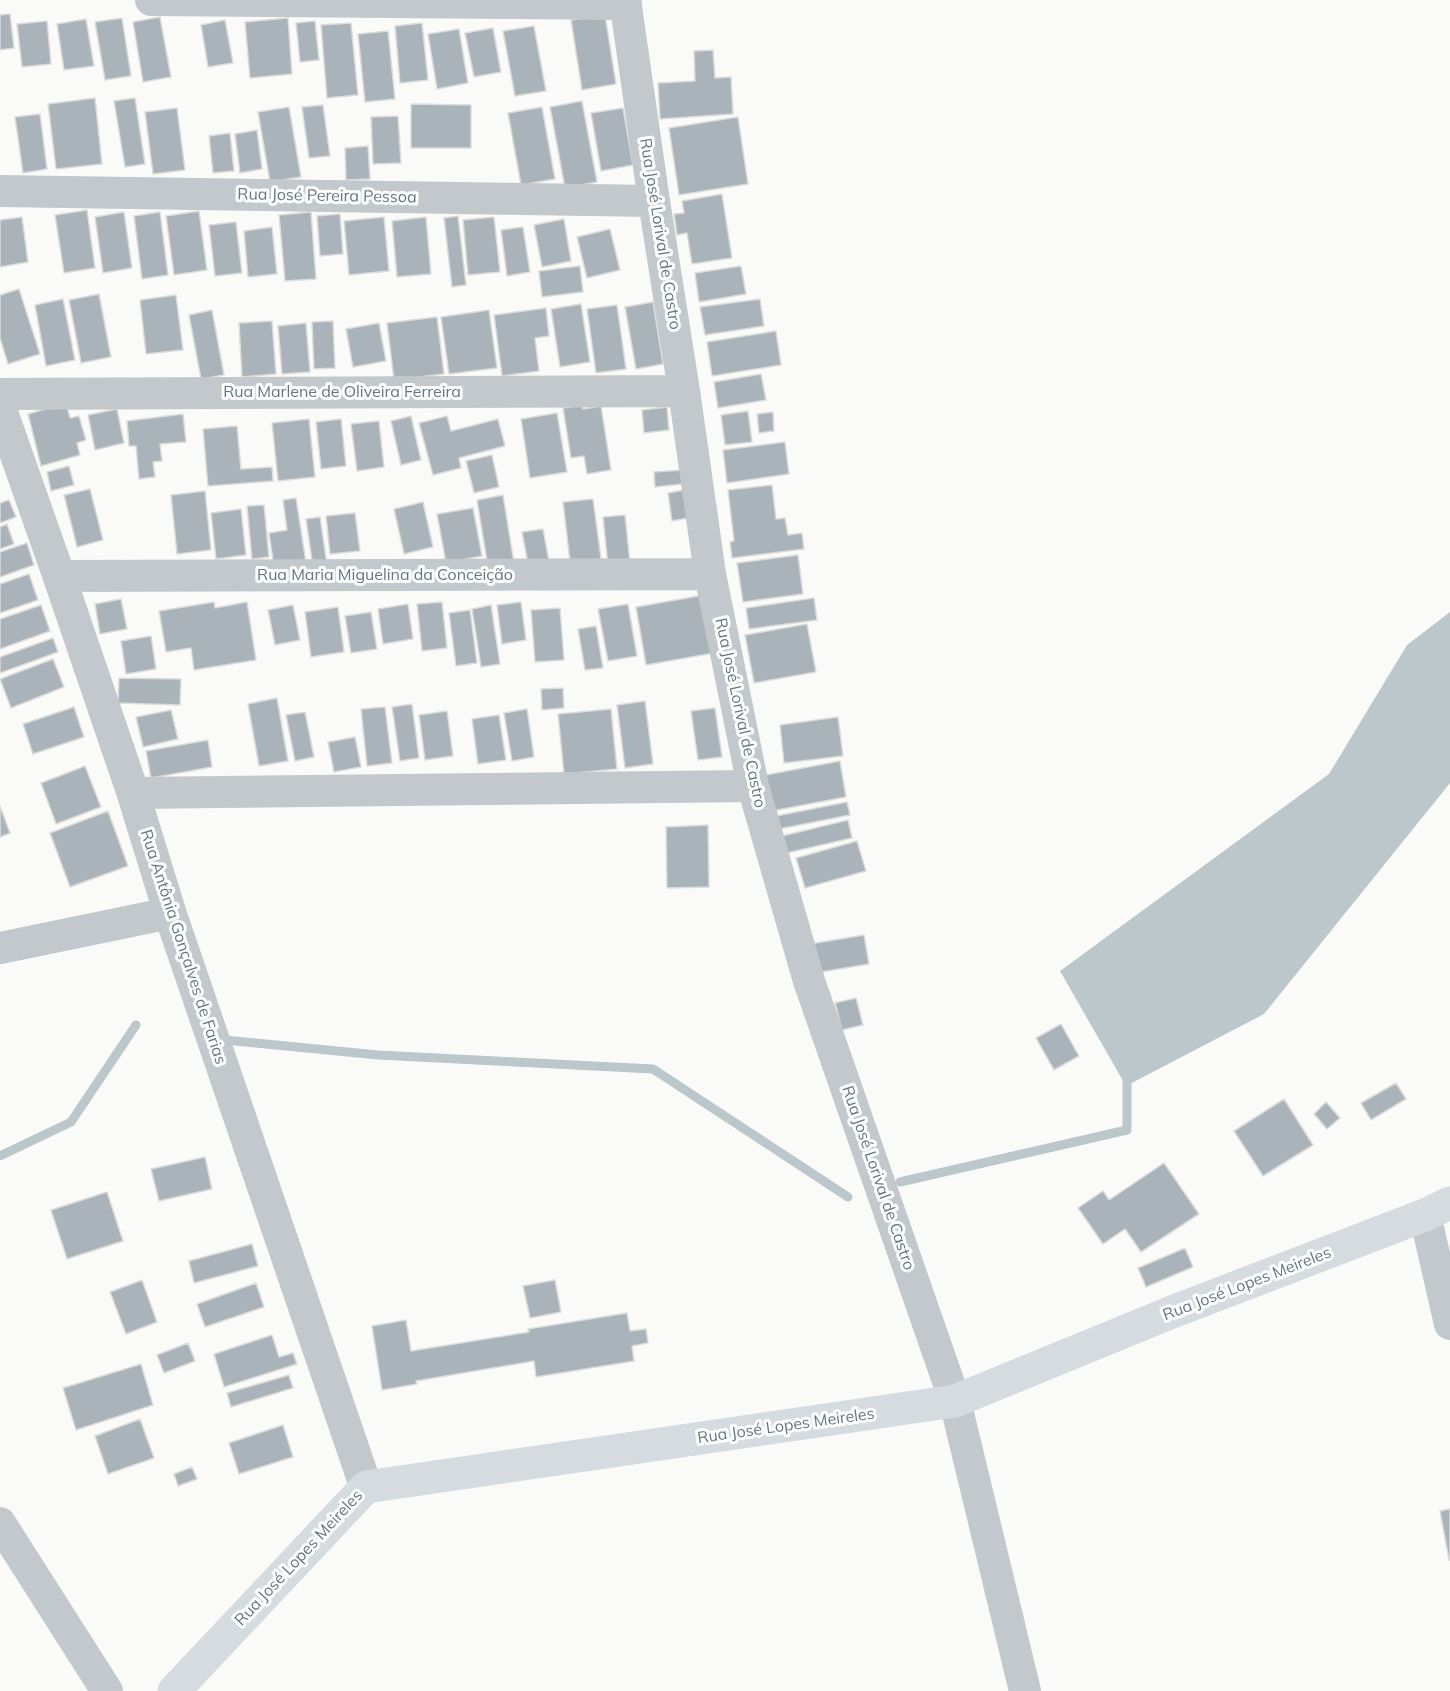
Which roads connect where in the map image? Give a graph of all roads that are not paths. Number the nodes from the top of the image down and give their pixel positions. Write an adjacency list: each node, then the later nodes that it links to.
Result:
1 (151, 0): 2 (street)
2 (625, 2): 4 (street, Rua José Lorival de Castro)
3 (0, 191): 4 (street, Rua José Pereira Pessoa)
4 (654, 201): 5 (street, Rua José Lorival de Castro)
5 (684, 391): 6 (street, Rua Marlene de Oliveira Ferreira); 8 (street, Rua José Lorival de Castro)
6 (0, 394)
7 (0, 408): 9 (street, Rua Antônia Gonçalves de Farias)
8 (710, 574): 9 (street, Rua Maria Miguelina da Conceição); 10 (street, Rua José Lorival de Castro)
9 (59, 576): 11 (street, Rua Antônia Gonçalves de Farias)
10 (753, 786): 11 (street); 16 (street, Rua José Lorival de Castro)
11 (133, 793): 12 (street, Rua Antônia Gonçalves de Farias)
12 (170, 913): 13 (street); 17 (street, Rua Antônia Gonçalves de Farias)
13 (0, 948)
14 (1438, 1209): 15 (street); 16 (main road, Rua José Lopes Meireles)
15 (1450, 1324)
16 (955, 1401): 17 (main road, Rua José Lopes Meireles); 21 (street, Rua José Lorival de Castro)
17 (366, 1487): 20 (main road, Rua José Lopes Meireles)
18 (0, 1523): 19 (street)
19 (107, 1691)
20 (174, 1691)
21 (1025, 1691)

